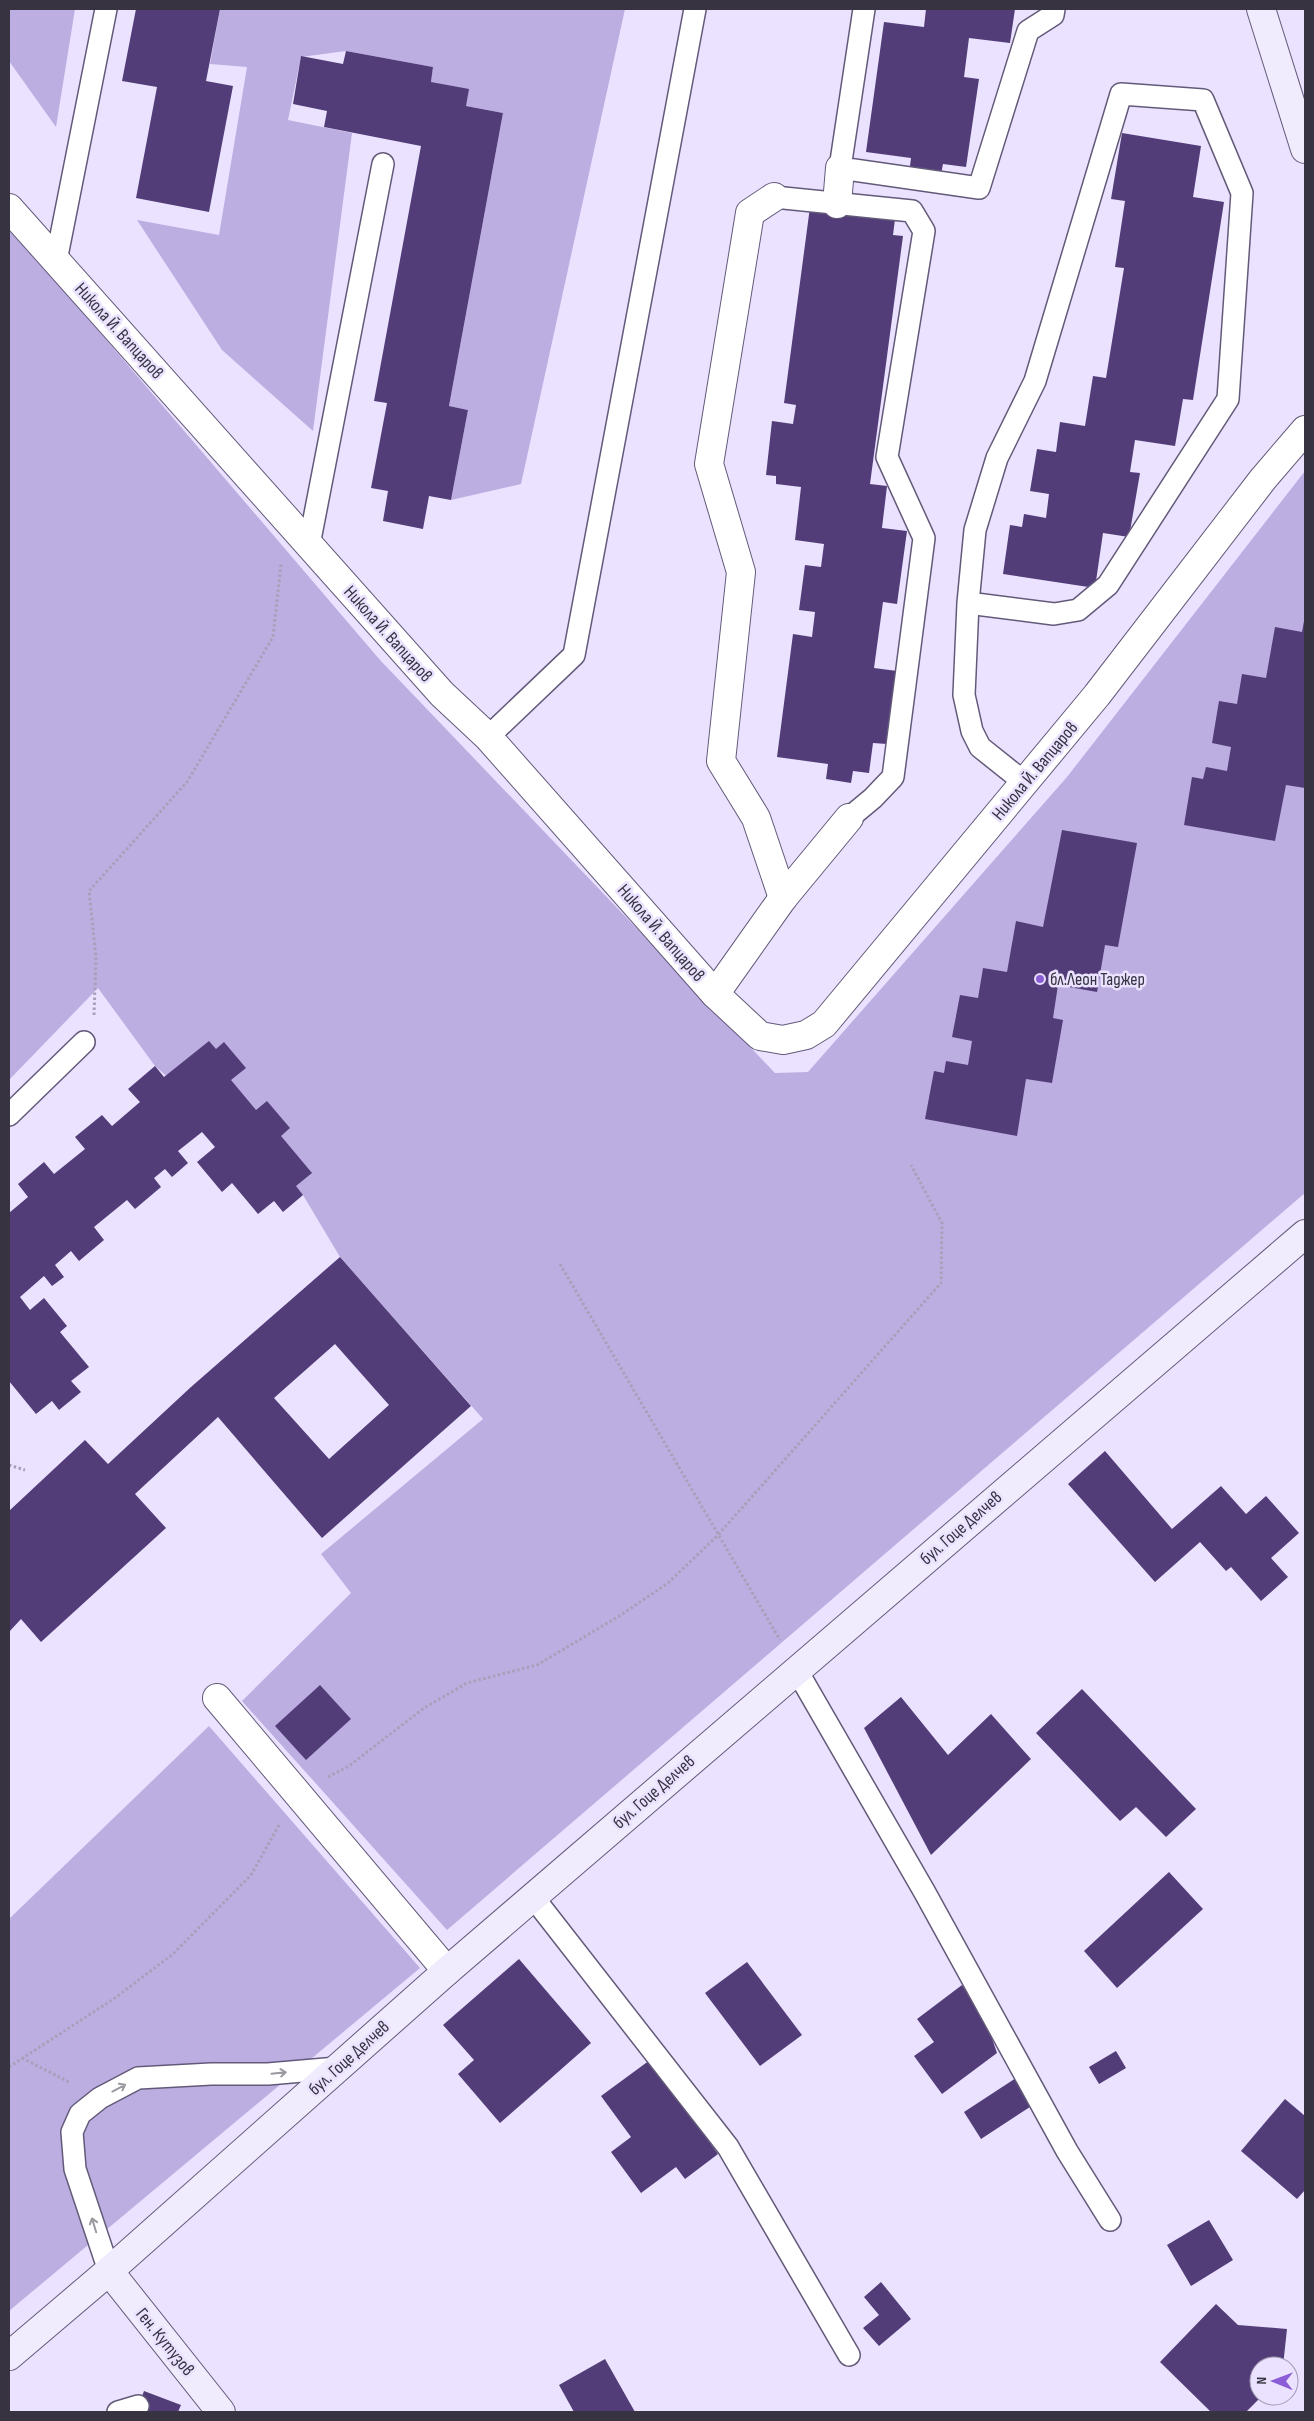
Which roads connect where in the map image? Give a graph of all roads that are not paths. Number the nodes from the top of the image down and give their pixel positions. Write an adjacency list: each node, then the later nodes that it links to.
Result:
1 (106, 9): 12 (lane)
2 (695, 9): 16 (lane)
3 (864, 9): 8 (lane)
4 (1054, 9): 8 (lane)
5 (1261, 9): 6 (main road)
6 (1305, 149)
7 (383, 164): 14 (lane)
8 (840, 168): 10 (street)
9 (774, 197): 10 (lane); 19 (street)
10 (837, 204): 18 (lane)
11 (9, 208): 12 (street, Никола Й. Вапцаров)
12 (56, 261): 14 (street, Никола Й. Вапцаров)
13 (1305, 430): 17 (street, Никола Й. Вапцаров)
14 (305, 540): 16 (street, Никола Й. Вапцаров)
15 (968, 602): 15 (lane); 17 (lane)
16 (488, 737): 20 (street, Никола Й. Вапцаров)
17 (1025, 784): 20 (street, Никола Й. Вапцаров)
18 (849, 818): 19 (street)
19 (784, 898): 20 (street)
20 (715, 994)
21 (84, 1042): 22 (lane)
22 (9, 1115)
23 (1305, 1234): 24 (main road, бул. Гоце Делчев)
24 (796, 1669): 26 (main road, бул. Гоце Делчев); 29 (lane)
25 (217, 1698): 27 (street)
26 (532, 1897): 27 (main road, бул. Гоце Делчев); 32 (lane)
27 (446, 1971): 28 (main road, бул. Гоце Делчев)
28 (338, 2068): 30 (main road, бул. Гоце Делчев); 30 (lane, one-way to 28)
29 (1110, 2220)
30 (109, 2271): 31 (main road, бул. Гоце Делчев); 33 (main road, Ген. Кутузов)
31 (9, 2356)
32 (849, 2356)
33 (222, 2412)

